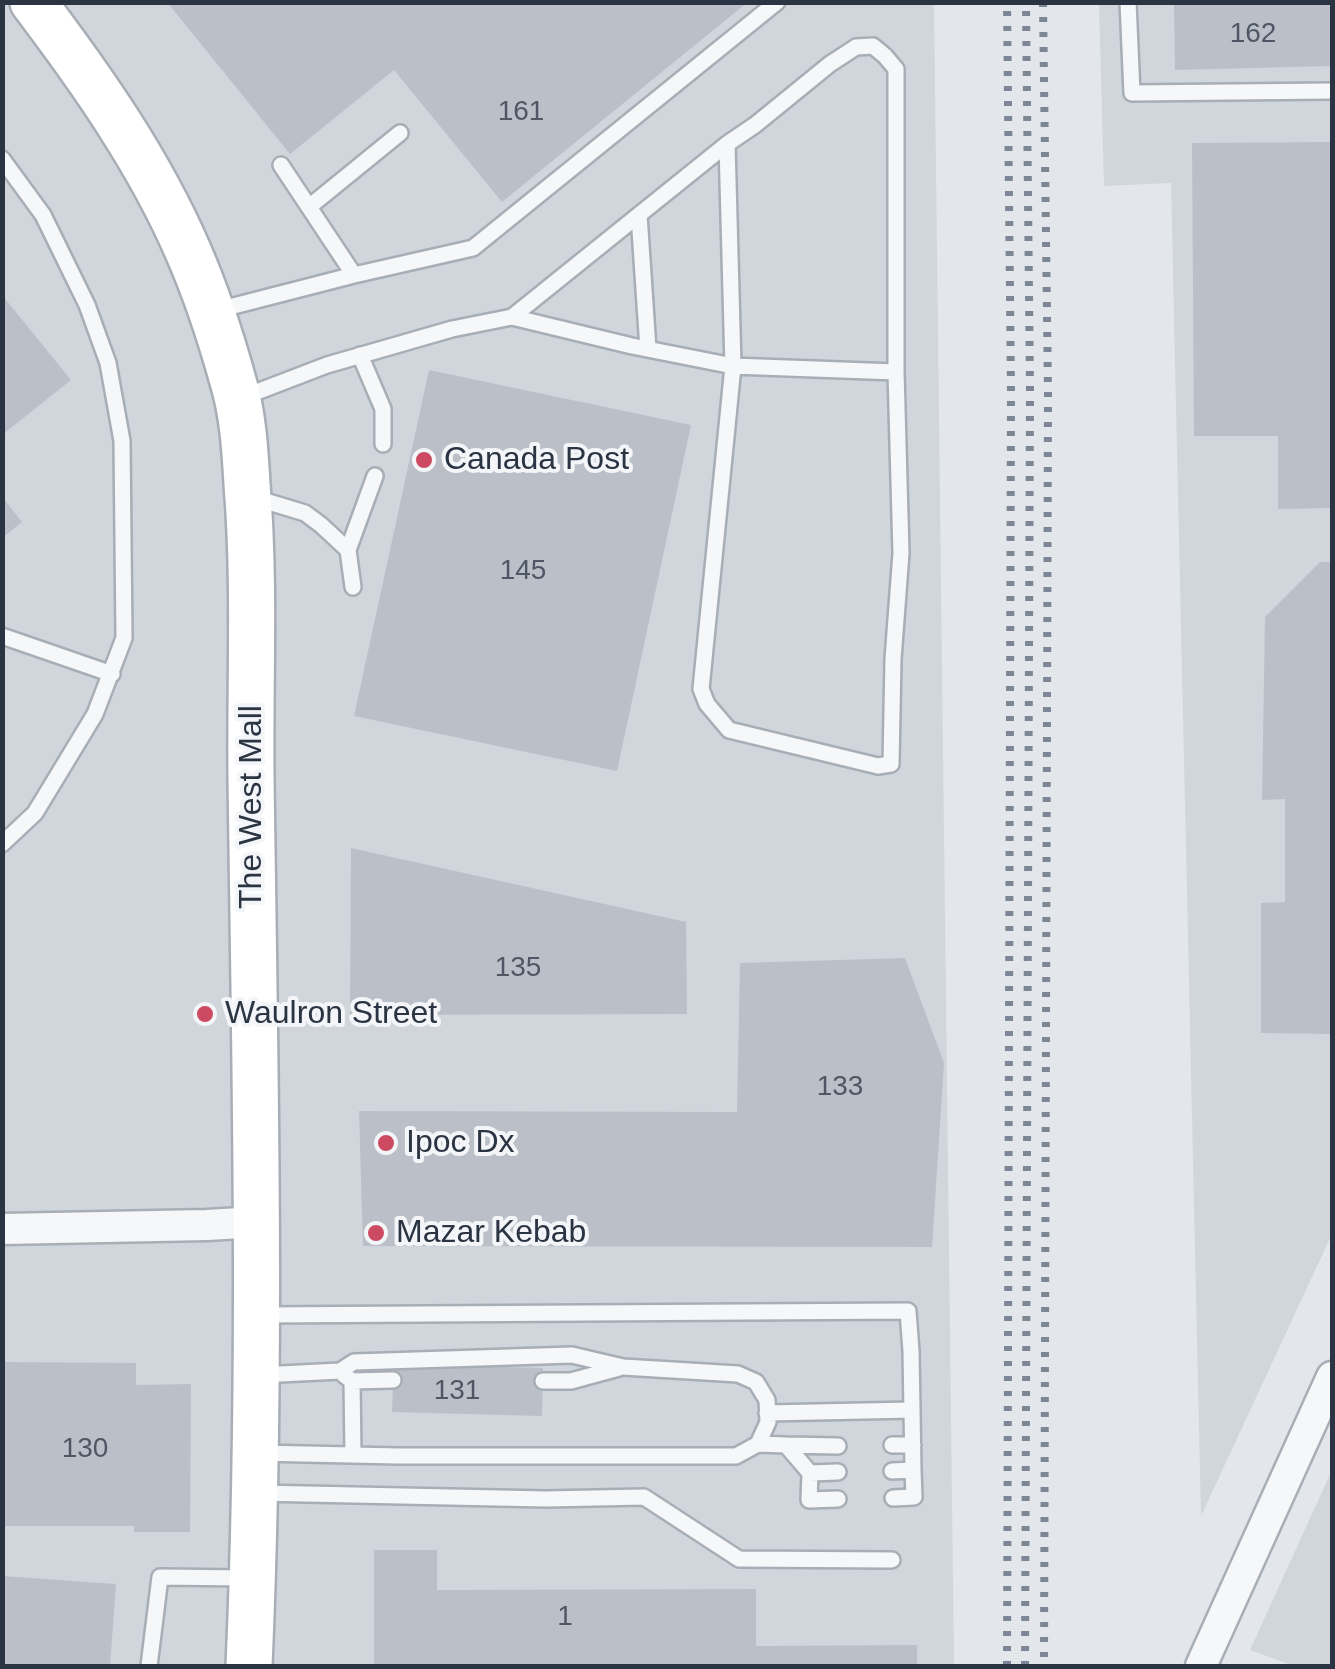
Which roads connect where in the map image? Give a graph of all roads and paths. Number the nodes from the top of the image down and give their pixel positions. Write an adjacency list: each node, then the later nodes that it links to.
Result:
1 (33, 2): 12 (main road, The West Mall)
2 (777, 2): 11 (lane)
3 (1128, 2): 4 (lane)
4 (1332, 91)
5 (400, 133): 9 (lane)
6 (727, 144): 10 (lane); 16 (lane); 17 (lane)
7 (2, 159): 25 (lane)
8 (281, 165): 9 (lane)
9 (309, 208): 11 (lane)
10 (639, 215): 13 (lane); 14 (lane)
11 (354, 275): 12 (lane)
12 (210, 312): 18 (main road, The West Mall)
13 (512, 316): 14 (lane); 15 (lane)
14 (648, 349): 16 (lane)
15 (360, 355): 18 (lane); 19 (lane)
16 (733, 366): 17 (lane); 17 (lane)
17 (896, 372)
18 (237, 400): 21 (main road, The West Mall)
19 (383, 444)
20 (375, 476): 22 (lane)
21 (248, 496): 22 (lane); 27 (main road, The West Mall)
22 (348, 550): 23 (lane)
23 (353, 586)
24 (2, 636): 25 (lane)
25 (112, 674): 26 (lane)
26 (2, 844)
27 (258, 1222): 28 (street); 29 (main road, The West Mall)
28 (2, 1228)
29 (257, 1316): 31 (main road, The West Mall); 36 (lane)
30 (623, 1366): 32 (lane); 35 (lane); 37 (lane)
31 (256, 1375): 32 (lane); 47 (main road, The West Mall)
32 (346, 1376): 34 (lane); 43 (lane)
33 (1332, 1377): 56 (street)
34 (393, 1380)
35 (543, 1381)
36 (912, 1410): 37 (lane); 40 (lane)
37 (767, 1412): 38 (lane)
38 (758, 1444): 41 (lane); 43 (lane)
39 (892, 1445): 40 (lane)
40 (913, 1445): 44 (lane)
41 (786, 1446): 42 (lane); 48 (lane)
42 (838, 1446)
43 (354, 1454): 47 (lane)
44 (913, 1470): 45 (lane); 49 (lane)
45 (892, 1471)
46 (838, 1472): 48 (lane)
47 (254, 1473): 51 (lane); 52 (main road, The West Mall)
48 (810, 1473): 50 (lane)
49 (892, 1498)
50 (838, 1499)
51 (892, 1560)
52 (254, 1572): 53 (lane); 54 (main road, The West Mall); 55 (main road)
53 (150, 1666)
54 (250, 1666)
55 (276, 1666)
56 (1201, 1666)

